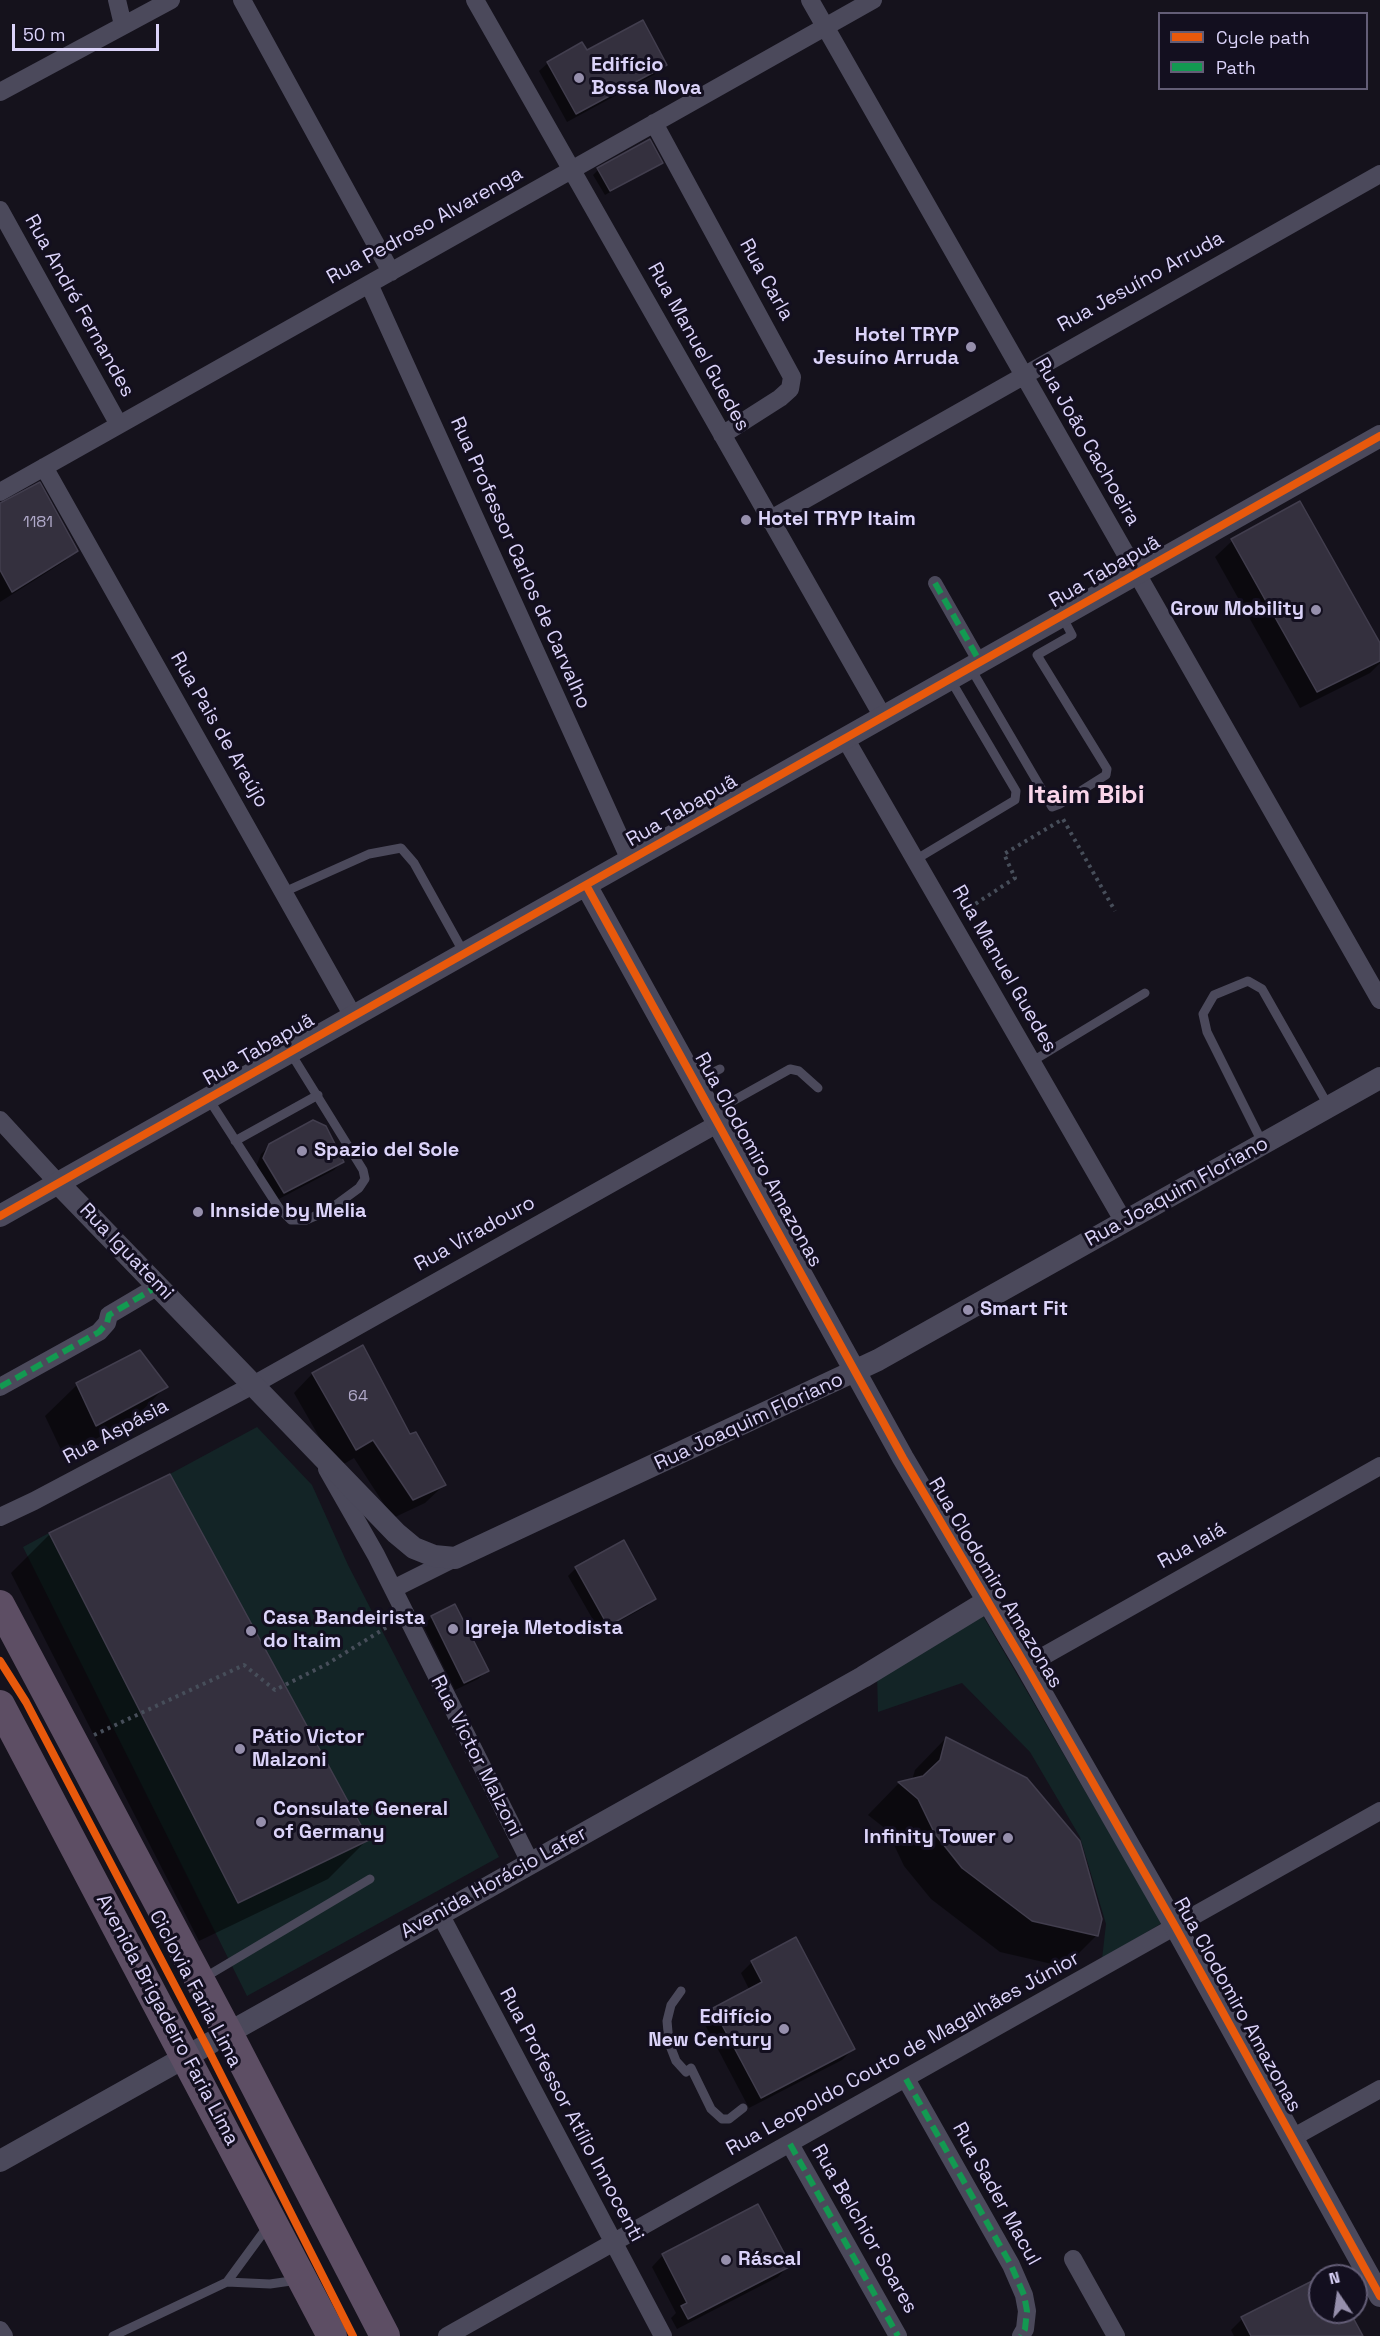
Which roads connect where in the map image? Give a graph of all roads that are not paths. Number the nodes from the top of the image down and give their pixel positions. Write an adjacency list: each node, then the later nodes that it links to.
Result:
1 (117, 0): 7 (street)
2 (171, 0): 7 (street)
3 (242, 0): 14 (street)
4 (475, 0): 11 (street, Rua Manuel Guedes)
5 (810, 0): 8 (street, Rua João Cachoeira)
6 (873, 0): 8 (street, Rua Pedroso Alvarenga)
7 (123, 26): 9 (street)
8 (825, 27): 10 (street, Rua Pedroso Alvarenga); 16 (street, Rua João Cachoeira)
9 (0, 92)
10 (654, 123): 11 (street, Rua Pedroso Alvarenga); 18 (street, Rua Carla)
11 (572, 170): 14 (street, Rua Pedroso Alvarenga); 18 (street, Rua Manuel Guedes)
12 (1380, 174): 16 (street, Rua Jesuíno Arruda)
13 (0, 210): 17 (street, Rua André Fernandes)
14 (391, 272): 15 (street, Rua Pedroso Alvarenga)
15 (369, 284): 17 (street, Rua Pedroso Alvarenga); 30 (street, Rua Professor Carlos de Carvalho)
16 (1021, 375): 22 (street, Rua Jesuíno Arruda); 23 (street, Rua João Cachoeira)
17 (119, 425): 20 (street, Rua Pedroso Alvarenga)
18 (722, 435): 22 (street, Rua Manuel Guedes)
19 (1380, 436): 23 (street, Rua Tabapuã)
20 (44, 467): 21 (street, Rua Pedroso Alvarenga); 33 (street, Rua Pais de Araújo)
21 (0, 492)
22 (769, 520): 28 (street, Rua Manuel Guedes)
23 (1137, 573): 25 (street, Rua Tabapuã); 36 (street, Rua João Cachoeira)
24 (935, 583): 26 (street)
25 (1062, 615): 26 (street, Rua Tabapuã); 26 (lane)
26 (975, 665): 27 (street, Rua Tabapuã)
27 (950, 679): 28 (street, Rua Tabapuã); 31 (lane)
28 (883, 717): 29 (street, Rua Tabapuã)
29 (845, 738): 30 (street, Rua Tabapuã); 31 (street, Rua Manuel Guedes)
30 (630, 860): 32 (street, Rua Tabapuã)
31 (915, 860): 39 (street, Rua Manuel Guedes)
32 (586, 885): 34 (street, Rua Tabapuã); 42 (street, Rua Clodomiro Amazonas)
33 (284, 892): 34 (lane); 37 (street, Rua Pais de Araújo)
34 (464, 953): 37 (street, Rua Tabapuã)
35 (1145, 993): 39 (lane)
36 (1380, 1000)
37 (353, 1016): 38 (street, Rua Tabapuã)
38 (290, 1052): 44 (lane); 45 (street, Rua Tabapuã)
39 (1031, 1062): 53 (street, Rua Manuel Guedes)
40 (720, 1069): 42 (lane)
41 (1380, 1078): 46 (street, Rua Joaquim Floriano)
42 (696, 1081): 47 (street, Rua Clodomiro Amazonas)
43 (818, 1088): 47 (lane)
44 (318, 1095): 49 (lane); 49 (lane)
45 (208, 1098): 49 (lane); 51 (street, Rua Tabapuã)
46 (1329, 1107): 50 (street, Rua Joaquim Floriano); 50 (lane)
47 (716, 1117): 55 (street, Rua Clodomiro Amazonas); 56 (street, Rua Viradouro)
48 (0, 1120): 51 (street, Rua Iguatemi)
49 (235, 1141)
50 (1263, 1144): 53 (street, Rua Joaquim Floriano)
51 (58, 1183): 52 (street, Rua Tabapuã); 54 (street, Rua Iguatemi)
52 (0, 1216)
53 (1124, 1222): 55 (street, Rua Joaquim Floriano)
54 (158, 1286): 56 (street, Rua Iguatemi); 57 (street)
55 (856, 1371): 61 (street, Rua Joaquim Floriano); 63 (street, Rua Clodomiro Amazonas)
56 (253, 1385): 58 (street, Rua Victor Malzoni); 60 (street, Rua Aspásia)
57 (0, 1387)
58 (320, 1457): 61 (street, Rua Victor Malzoni); 62 (street, Rua Victor Malzoni)
59 (1380, 1466): 65 (street, Rua Iaiá)
60 (0, 1517)
61 (455, 1558): 62 (street, Rua Joaquim Floriano)
62 (393, 1589): 68 (street, Rua Victor Malzoni)
63 (986, 1602): 65 (street, Rua Clodomiro Amazonas); 68 (street, Avenida Horácio Lafer)
64 (0, 1605): 72 (highway)
65 (1026, 1666): 71 (street, Rua Clodomiro Amazonas)
66 (0, 1705): 75 (highway, Avenida Brigadeiro Faria Lima)
67 (1380, 1811): 71 (street, Rua Leopoldo Couto de Magalhães Júnior)
68 (531, 1864): 70 (street, Avenida Horácio Lafer)
69 (370, 1879): 72 (lane)
70 (440, 1914): 74 (street, Avenida Horácio Lafer); 83 (street, Rua Professor Atílio Innocenti)
71 (1174, 1926): 76 (street, Rua Leopoldo Couto de Magalhães Júnior); 79 (street, Rua Clodomiro Amazonas)
72 (200, 1980): 74 (highway)
73 (681, 1991): 78 (lane)
74 (228, 2033): 75 (street, Avenida Horácio Lafer); 92 (highway)
75 (186, 2057): 81 (street, Avenida Horácio Lafer); 82 (highway, Avenida Brigadeiro Faria Lima)
76 (906, 2079): 80 (street, Rua Leopoldo Couto de Magalhães Júnior); 96 (street, Rua Sader Macul)
77 (1380, 2089): 79 (street)
78 (743, 2108)
79 (1292, 2138): 87 (street, Rua Clodomiro Amazonas)
80 (790, 2144): 83 (street, Rua Leopoldo Couto de Magalhães Júnior); 95 (street, Rua Belchior Soares)
81 (0, 2161)
82 (272, 2220): 85 (highway, Avenida Brigadeiro Faria Lima); 86 (lane)
83 (614, 2243): 93 (street, Rua Leopoldo Couto de Magalhães Júnior); 94 (street, Rua Professor Atílio Innocenti)
84 (1073, 2259): 97 (street)
85 (303, 2280): 86 (lane); 91 (highway, Avenida Brigadeiro Faria Lima)
86 (227, 2282): 90 (lane)
87 (1380, 2296)
88 (0, 2330): 89 (street)
89 (4, 2336)
90 (113, 2336)
91 (332, 2336)
92 (385, 2336)
93 (447, 2336)
94 (663, 2336)
95 (898, 2336)
96 (1021, 2336)
97 (1116, 2336)

